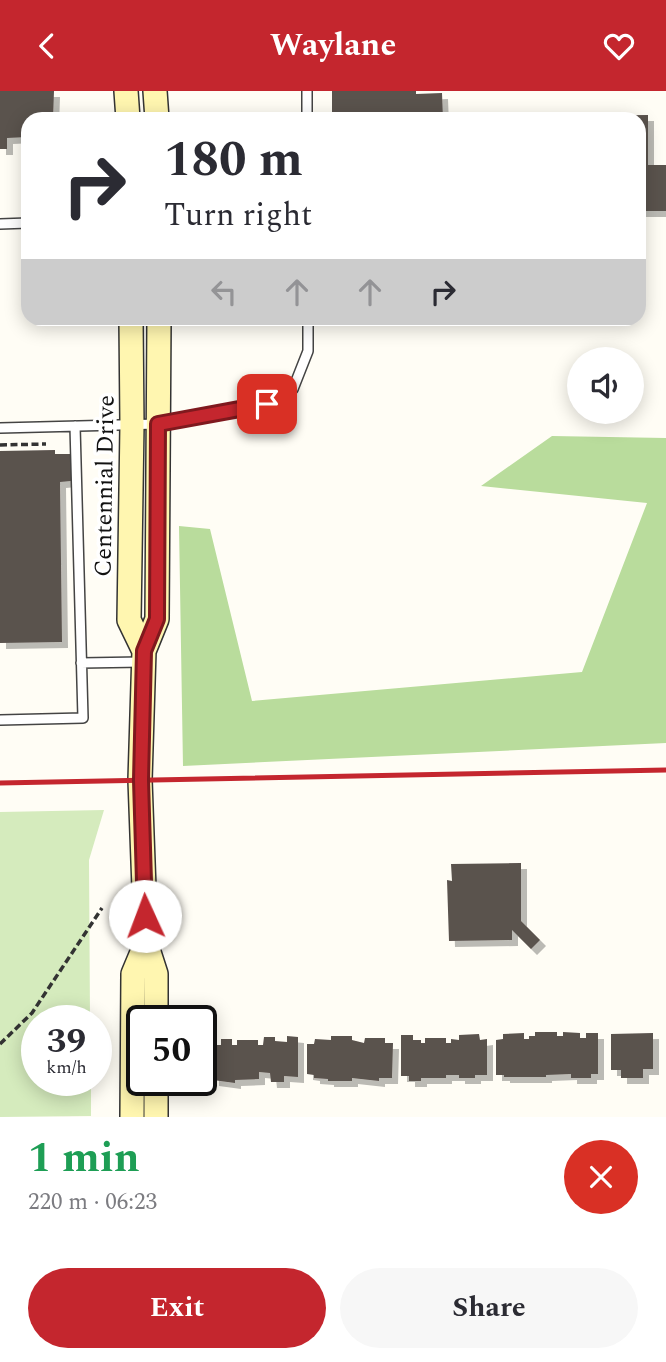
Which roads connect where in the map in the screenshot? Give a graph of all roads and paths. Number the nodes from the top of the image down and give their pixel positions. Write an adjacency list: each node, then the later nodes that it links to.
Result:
1 (126, 91): 4 (main road)
2 (155, 91): 5 (main road)
3 (307, 91): 6 (lane)
4 (128, 112)
5 (156, 112)
6 (307, 112)
7 (21, 223): 8 (lane)
8 (0, 224)
9 (131, 326): 13 (main road, Centennial Drive)
10 (159, 326): 12 (main road, Centennial Drive)
11 (308, 326): 12 (lane)
12 (158, 424): 13 (lane); 18 (main road, Centennial Drive)
13 (132, 425): 14 (lane); 18 (main road, Centennial Drive)
14 (75, 426): 15 (lane); 19 (lane)
15 (0, 428)
16 (46, 444): 17 (path)
17 (0, 445)
18 (144, 656): 19 (lane); 22 (main road, Centennial Drive)
19 (81, 663): 20 (lane)
20 (0, 720)
21 (102, 908): 24 (path)
22 (146, 943): 23 (main road, Centennial Drive); 26 (main road, Centennial Drive)
23 (156, 1005)
24 (0, 1044)
25 (156, 1096): 27 (main road)
26 (132, 1117)
27 (156, 1117)

